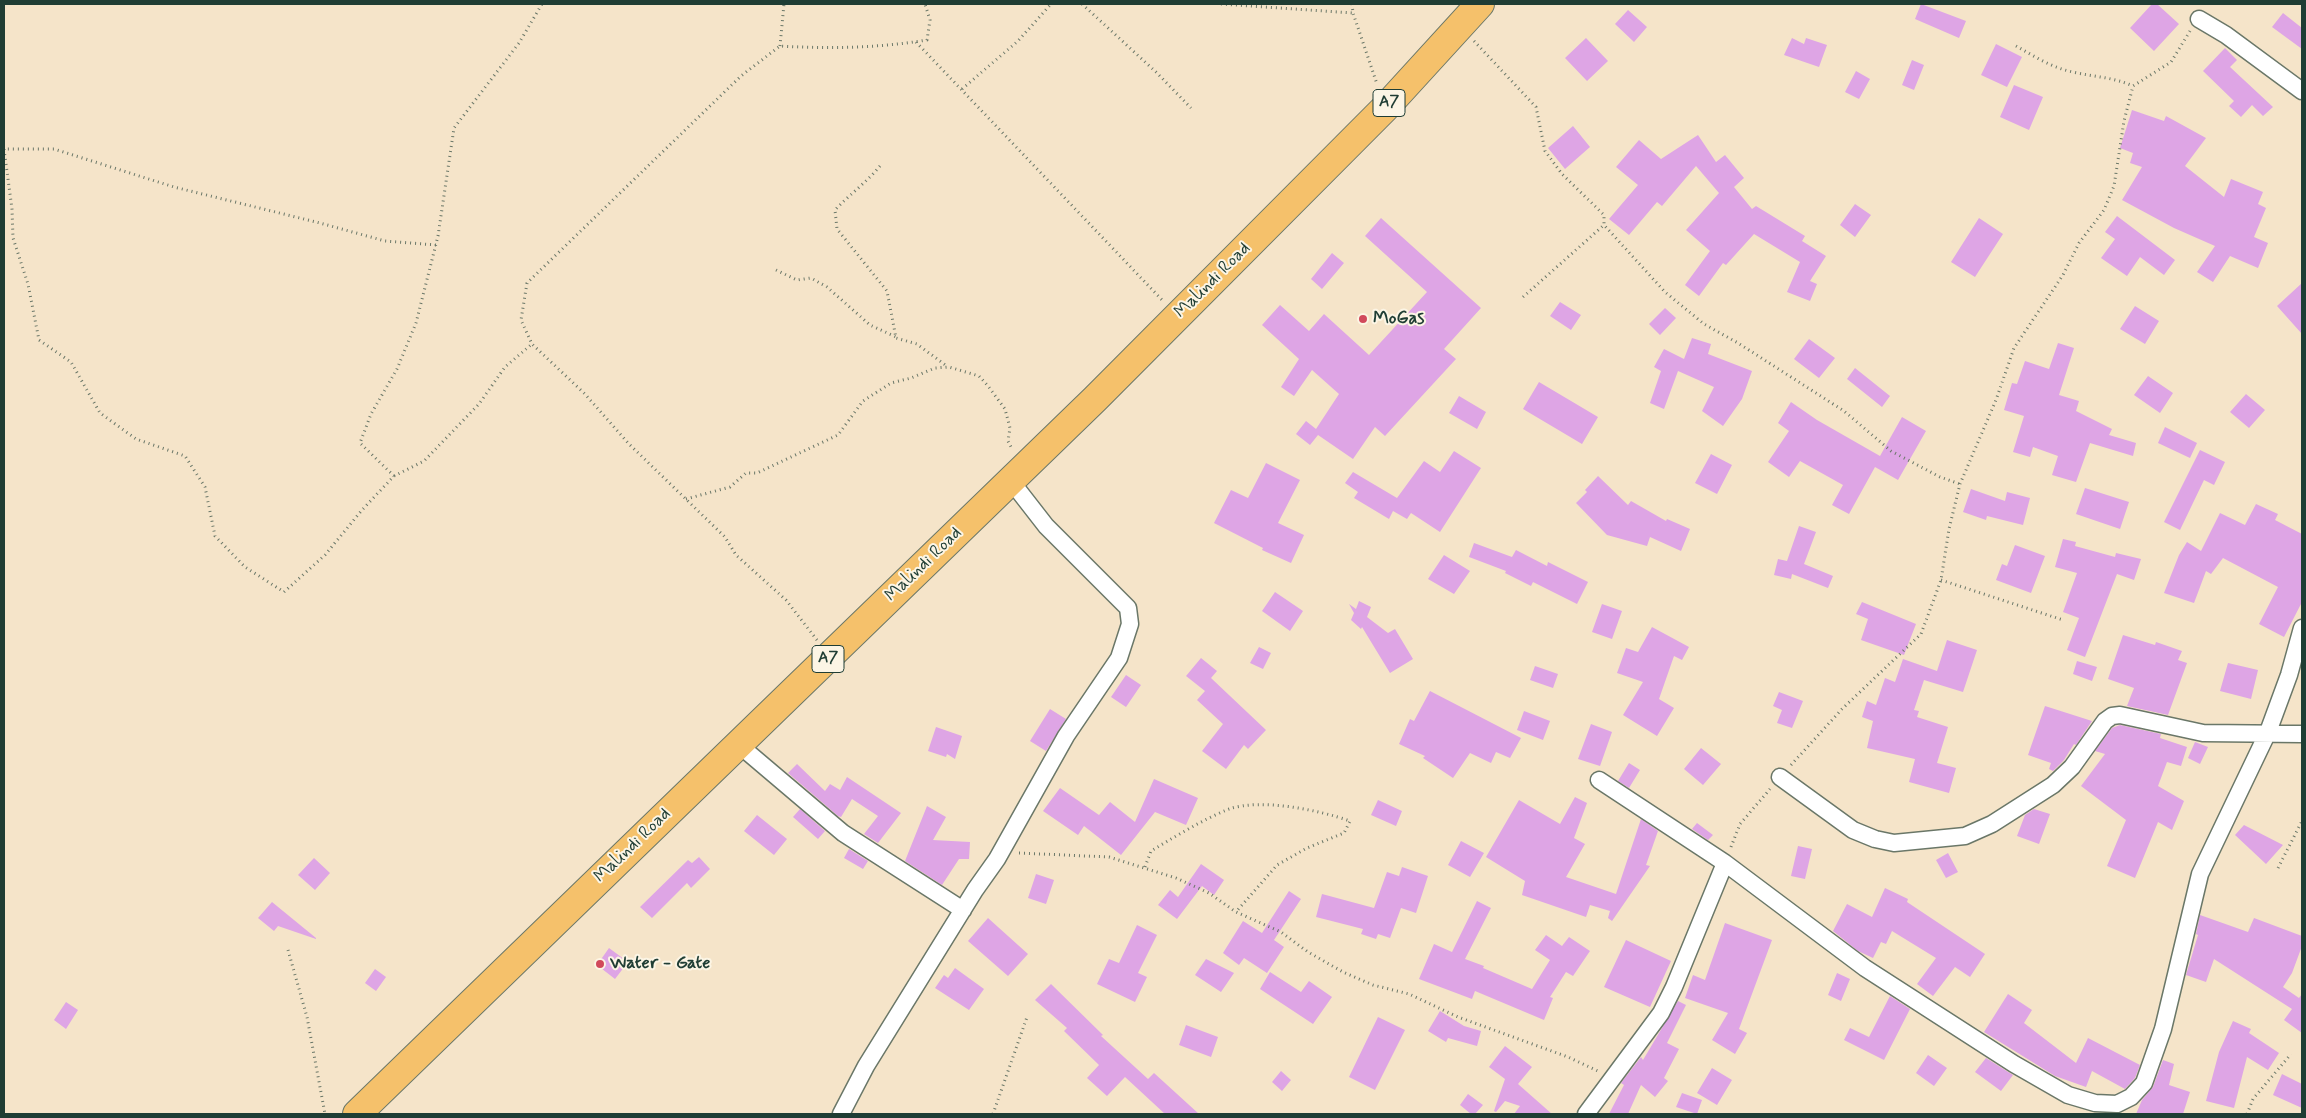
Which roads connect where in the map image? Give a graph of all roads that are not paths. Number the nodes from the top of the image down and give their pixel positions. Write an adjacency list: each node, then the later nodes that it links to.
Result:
1 (1480, 4): 4 (highway, Malindi Road / A7)
2 (2199, 19): 3 (street)
3 (2302, 91)
4 (1019, 474): 8 (highway, Malindi Road / A7); 12 (street)
5 (2302, 628): 6 (street)
6 (2268, 732): 7 (street); 9 (street); 11 (street)
7 (2302, 734)
8 (738, 744): 12 (street); 13 (highway, Malindi Road / A7)
9 (1780, 777)
10 (1599, 780): 11 (street)
11 (1725, 863): 15 (street)
12 (963, 910): 14 (street)
13 (357, 1114)
14 (841, 1114)
15 (1586, 1114)

